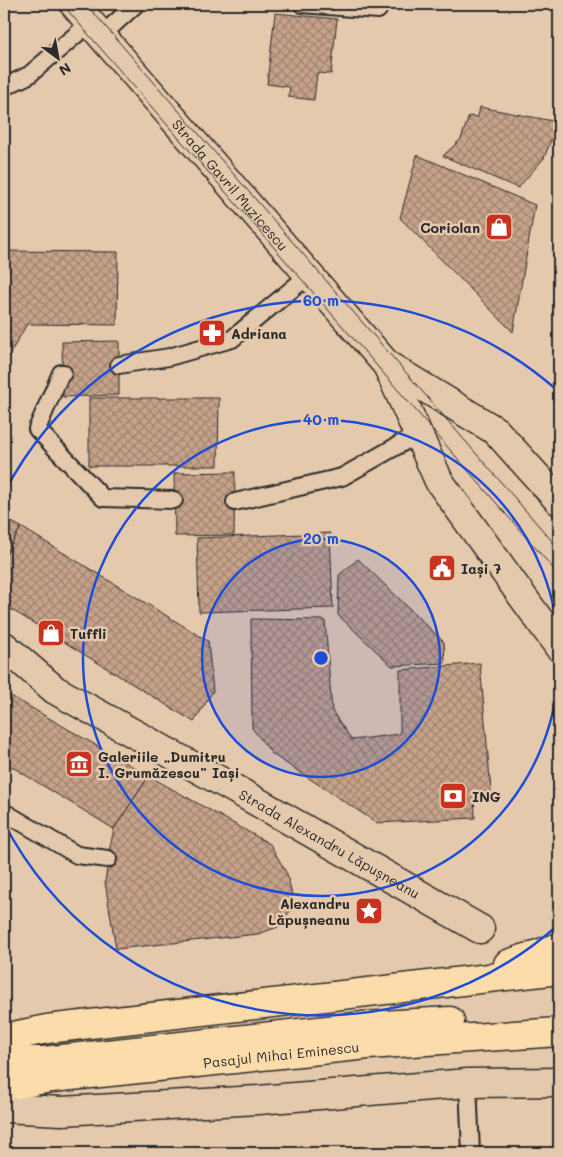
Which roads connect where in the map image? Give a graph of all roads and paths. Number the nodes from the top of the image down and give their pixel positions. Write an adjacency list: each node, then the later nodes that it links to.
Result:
1 (136, 4): 4 (lane)
2 (302, 4): 3 (lane)
3 (378, 10)
4 (89, 20): 5 (lane); 6 (main road, Strada Gavril Muzicescu)
5 (4, 87)
6 (309, 275): 7 (lane); 8 (main road, Strada Gavril Muzicescu)
7 (119, 365)
8 (388, 365): 10 (main road, Strada Gavril Muzicescu); 12 (main road, Strada Gavril Muzicescu)
9 (63, 373): 11 (lane)
10 (418, 434): 13 (lane); 15 (main road, Strada Gavril Muzicescu)
11 (174, 500)
12 (559, 501)
13 (235, 502)
14 (4, 646): 18 (main road, Strada Alexandru Lăpușneanu)
15 (559, 647)
16 (4, 812): 17 (lane)
17 (108, 859)
18 (480, 929)
19 (559, 947): 21 (main road)
20 (559, 970): 21 (main road)
21 (459, 980): 24 (main road)
22 (559, 1015): 25 (main road, Pasajul Mihai Eminescu)
23 (559, 1032): 28 (main road, Pasajul Mihai Eminescu)
24 (4, 1038)
25 (4, 1061)
26 (559, 1082): 27 (main road)
27 (468, 1083): 29 (main road); 30 (lane)
28 (4, 1086)
29 (4, 1108)
30 (471, 1153)

